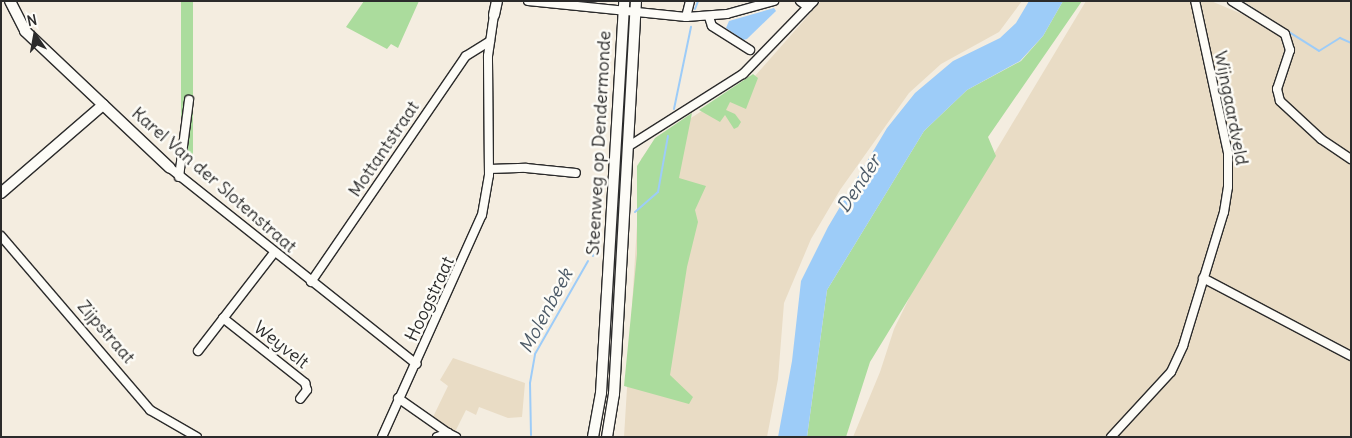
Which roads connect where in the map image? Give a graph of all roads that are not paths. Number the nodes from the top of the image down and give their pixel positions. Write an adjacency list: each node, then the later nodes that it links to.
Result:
1 (10, 1): 20 (main road, Karel Van der Slotenstraat)
2 (497, 1): 14 (main road)
3 (528, 1): 10 (street)
4 (636, 1): 13 (main road, Steenweg op Dendermonde)
5 (690, 1): 16 (street)
6 (774, 1): 15 (street)
7 (800, 1): 11 (street)
8 (1195, 1): 30 (street, Wijngaardveld)
9 (1232, 1): 22 (street)
10 (587, 4): 12 (street)
11 (811, 4): 21 (street)
12 (624, 6): 13 (street); 43 (main road, Steenweg op Dendermonde)
13 (636, 13): 16 (street); 21 (main road, Steenweg op Dendermonde)
14 (494, 15): 17 (street, Hoogstraat)
15 (709, 16): 16 (street); 18 (street)
16 (686, 17)
17 (490, 41): 24 (street, Hoogstraat); 31 (street, Mottantstraat)
18 (750, 50)
19 (189, 100): 26 (street)
20 (103, 106): 23 (main road, Karel Van der Slotenstraat); 27 (main road)
21 (629, 146): 44 (main road, Steenweg op Dendermonde)
22 (1351, 159)
23 (170, 168): 26 (street, Karel Van der Slotenstraat)
24 (489, 169): 25 (street); 35 (street, Hoogstraat)
25 (576, 173)
26 (179, 176): 29 (street, Karel Van der Slotenstraat)
27 (1, 193)
28 (1, 236): 39 (street, Zijpstraat)
29 (273, 254): 31 (street, Karel Van der Slotenstraat); 32 (street)
30 (1203, 278): 34 (street); 45 (street, Wijngaardveld)
31 (311, 282): 35 (street, Karel Van der Slotenstraat)
32 (223, 318): 33 (street); 37 (street, Weyvelt)
33 (198, 351)
34 (1351, 356)
35 (416, 364): 36 (street, Hoogstraat)
36 (398, 398): 38 (street); 40 (street, Hoogstraat)
37 (300, 400)
38 (448, 433): 41 (street); 42 (street)
39 (197, 437)
40 (382, 437)
41 (437, 437)
42 (456, 437)
43 (593, 437)
44 (607, 437)
45 (1111, 437)

